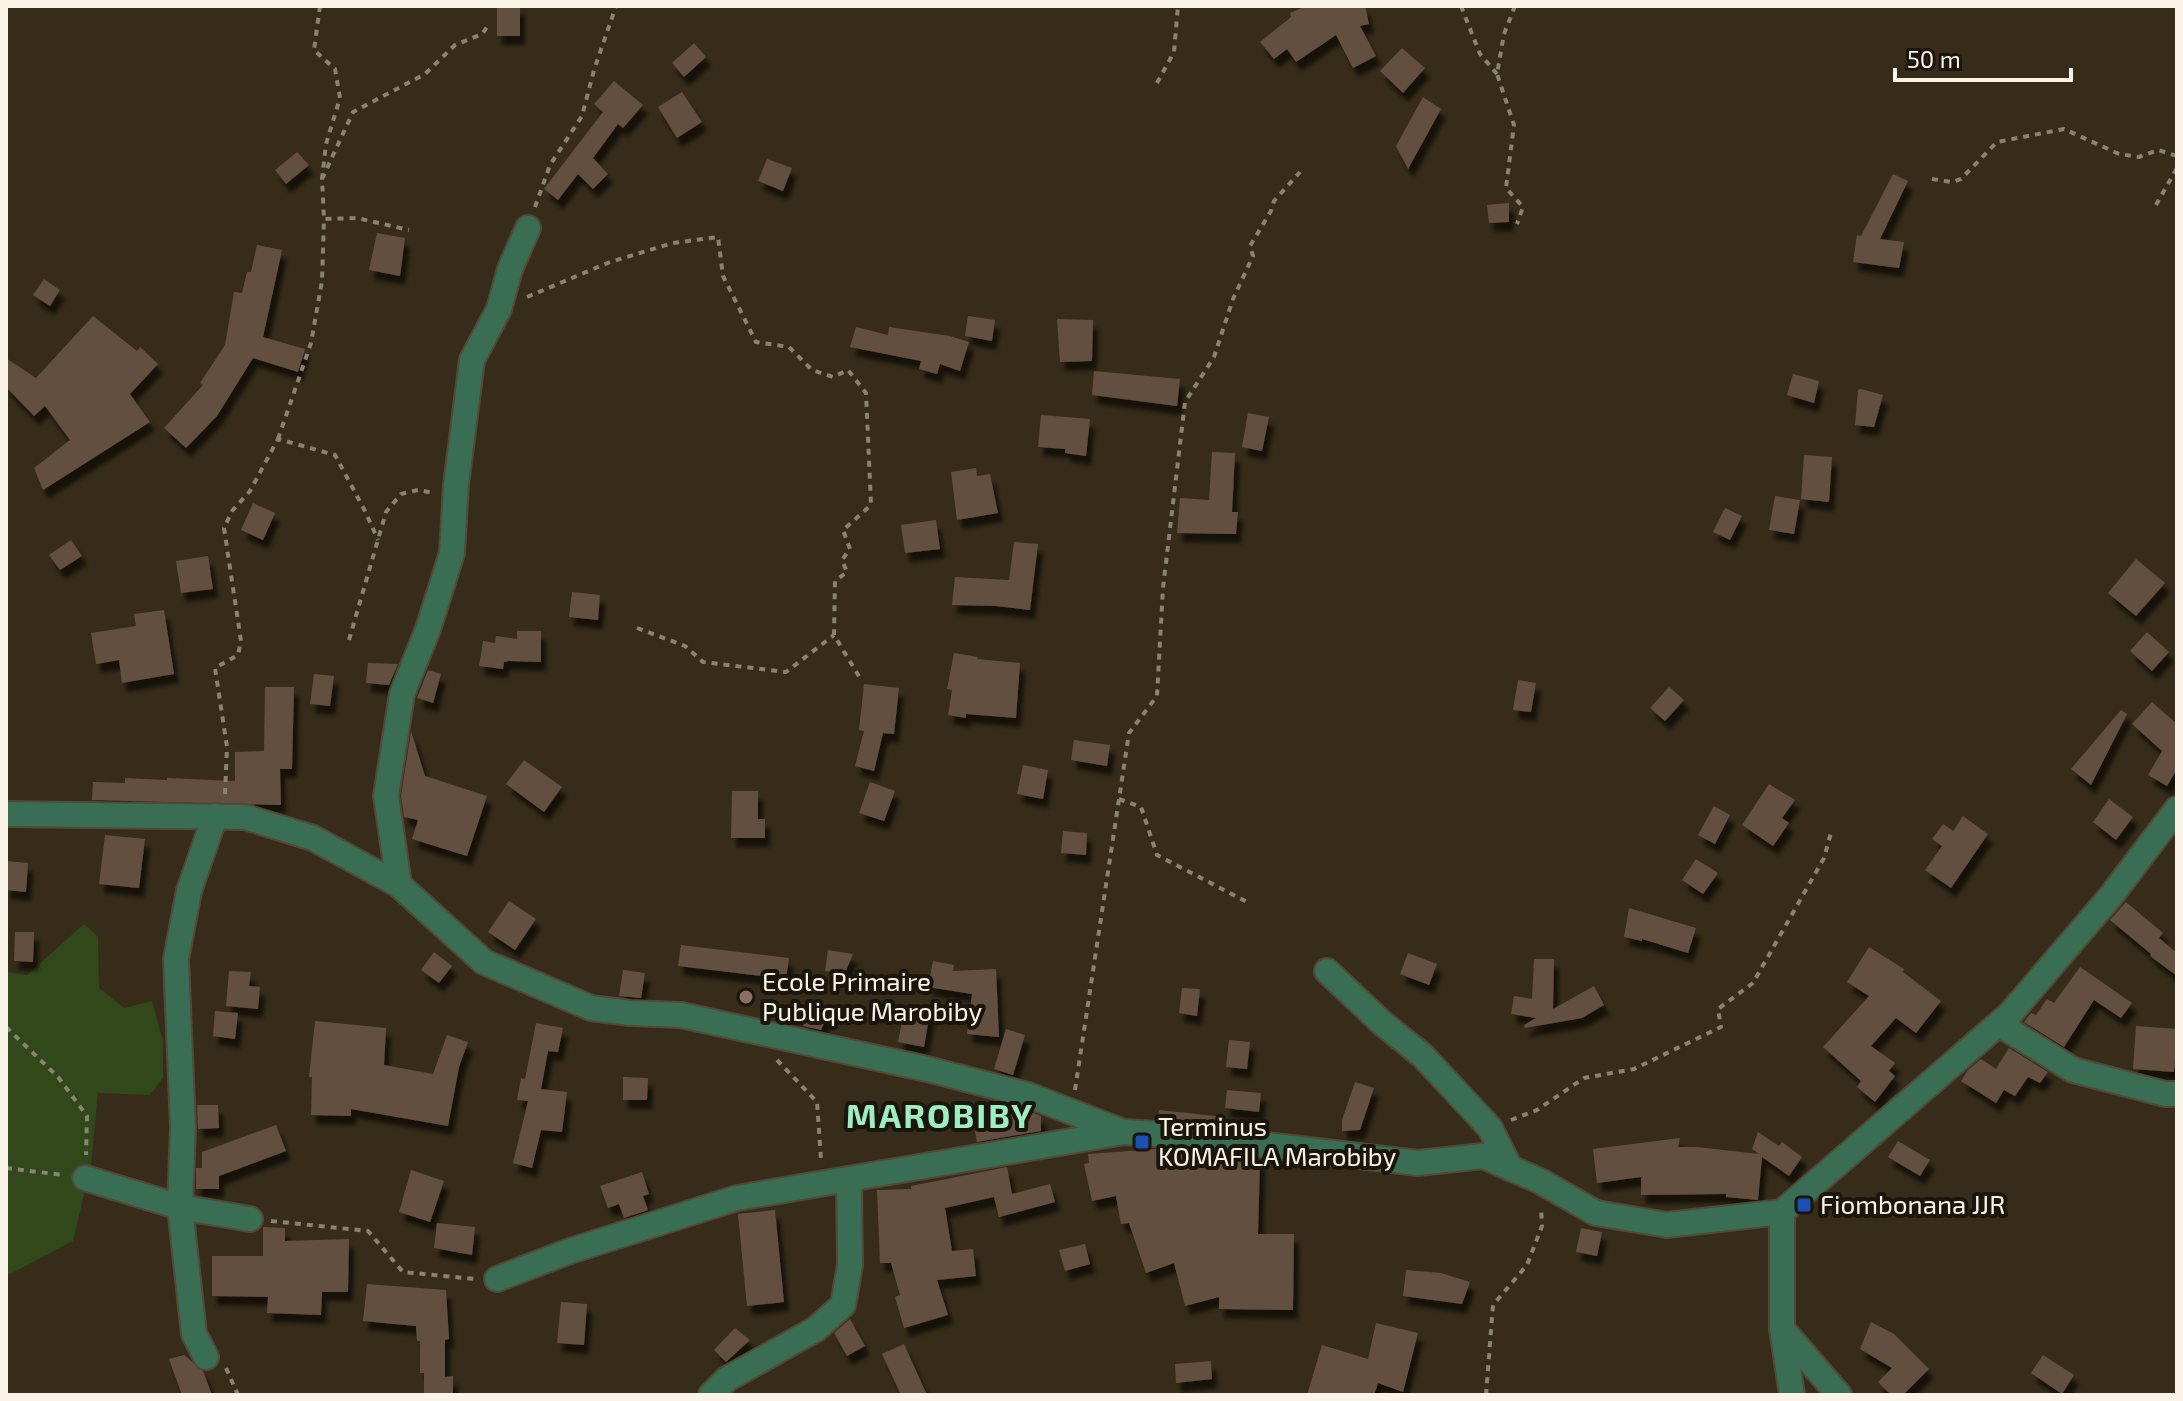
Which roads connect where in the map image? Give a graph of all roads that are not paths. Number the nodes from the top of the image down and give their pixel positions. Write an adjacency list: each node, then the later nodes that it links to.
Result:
1 (528, 228): 5 (street)
2 (2177, 809): 7 (street)
3 (6, 814): 4 (street)
4 (220, 816): 5 (street); 13 (street)
5 (399, 885): 9 (street)
6 (1327, 971): 10 (street)
7 (1999, 1024): 8 (street); 14 (street)
8 (2177, 1094)
9 (1124, 1132): 10 (street); 12 (street)
10 (1510, 1168): 14 (street)
11 (85, 1178): 13 (street)
12 (849, 1179): 16 (street); 19 (street)
13 (180, 1207): 15 (street); 18 (street)
14 (1782, 1212): 17 (street)
15 (250, 1219)
16 (497, 1279)
17 (1782, 1329): 20 (street); 21 (street)
18 (216, 1362)
19 (711, 1395)
20 (1792, 1395)
21 (1839, 1395)

